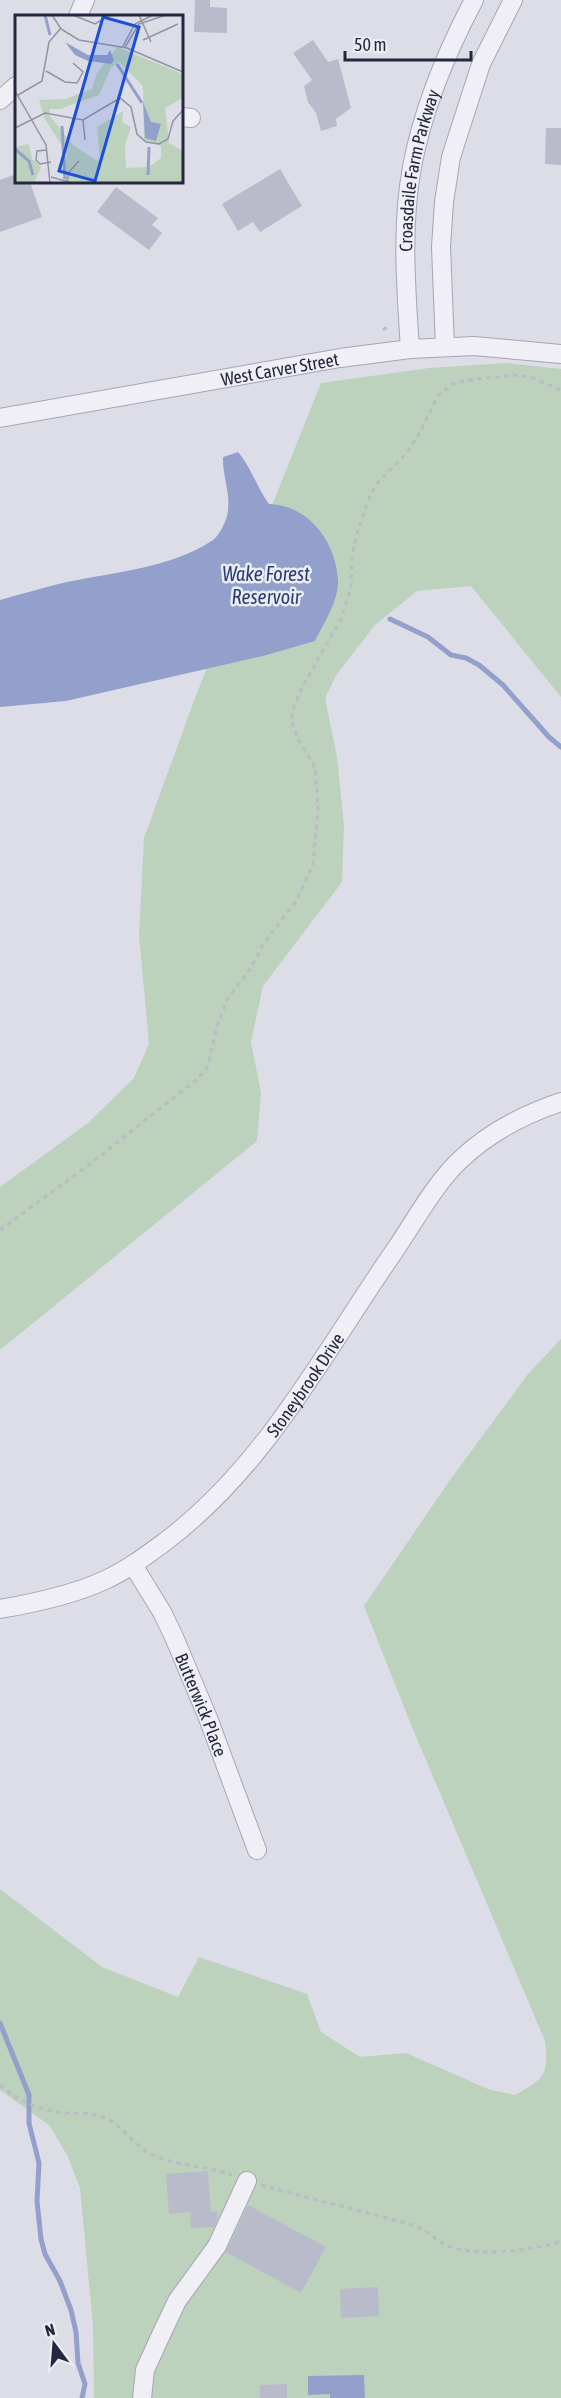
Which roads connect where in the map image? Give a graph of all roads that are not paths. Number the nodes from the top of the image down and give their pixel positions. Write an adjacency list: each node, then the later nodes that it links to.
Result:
1 (85, 0): 4 (street)
2 (474, 0): 8 (street, Croasdaile Farm Parkway)
3 (513, 0): 7 (street, Croasdaile Farm Parkway)
4 (78, 15)
5 (15, 87): 6 (street)
6 (0, 100)
7 (445, 347): 8 (street, West Carver Street); 9 (street, West Carver Street)
8 (410, 349): 10 (street, West Carver Street)
9 (561, 354)
10 (0, 418)
11 (561, 1102): 12 (street, Stoneybrook Drive)
12 (133, 1565): 13 (street, Stoneybrook Drive); 14 (street, Butterwick Place)
13 (0, 1609)
14 (256, 1850)
15 (247, 2181): 16 (street)
16 (142, 2398)

